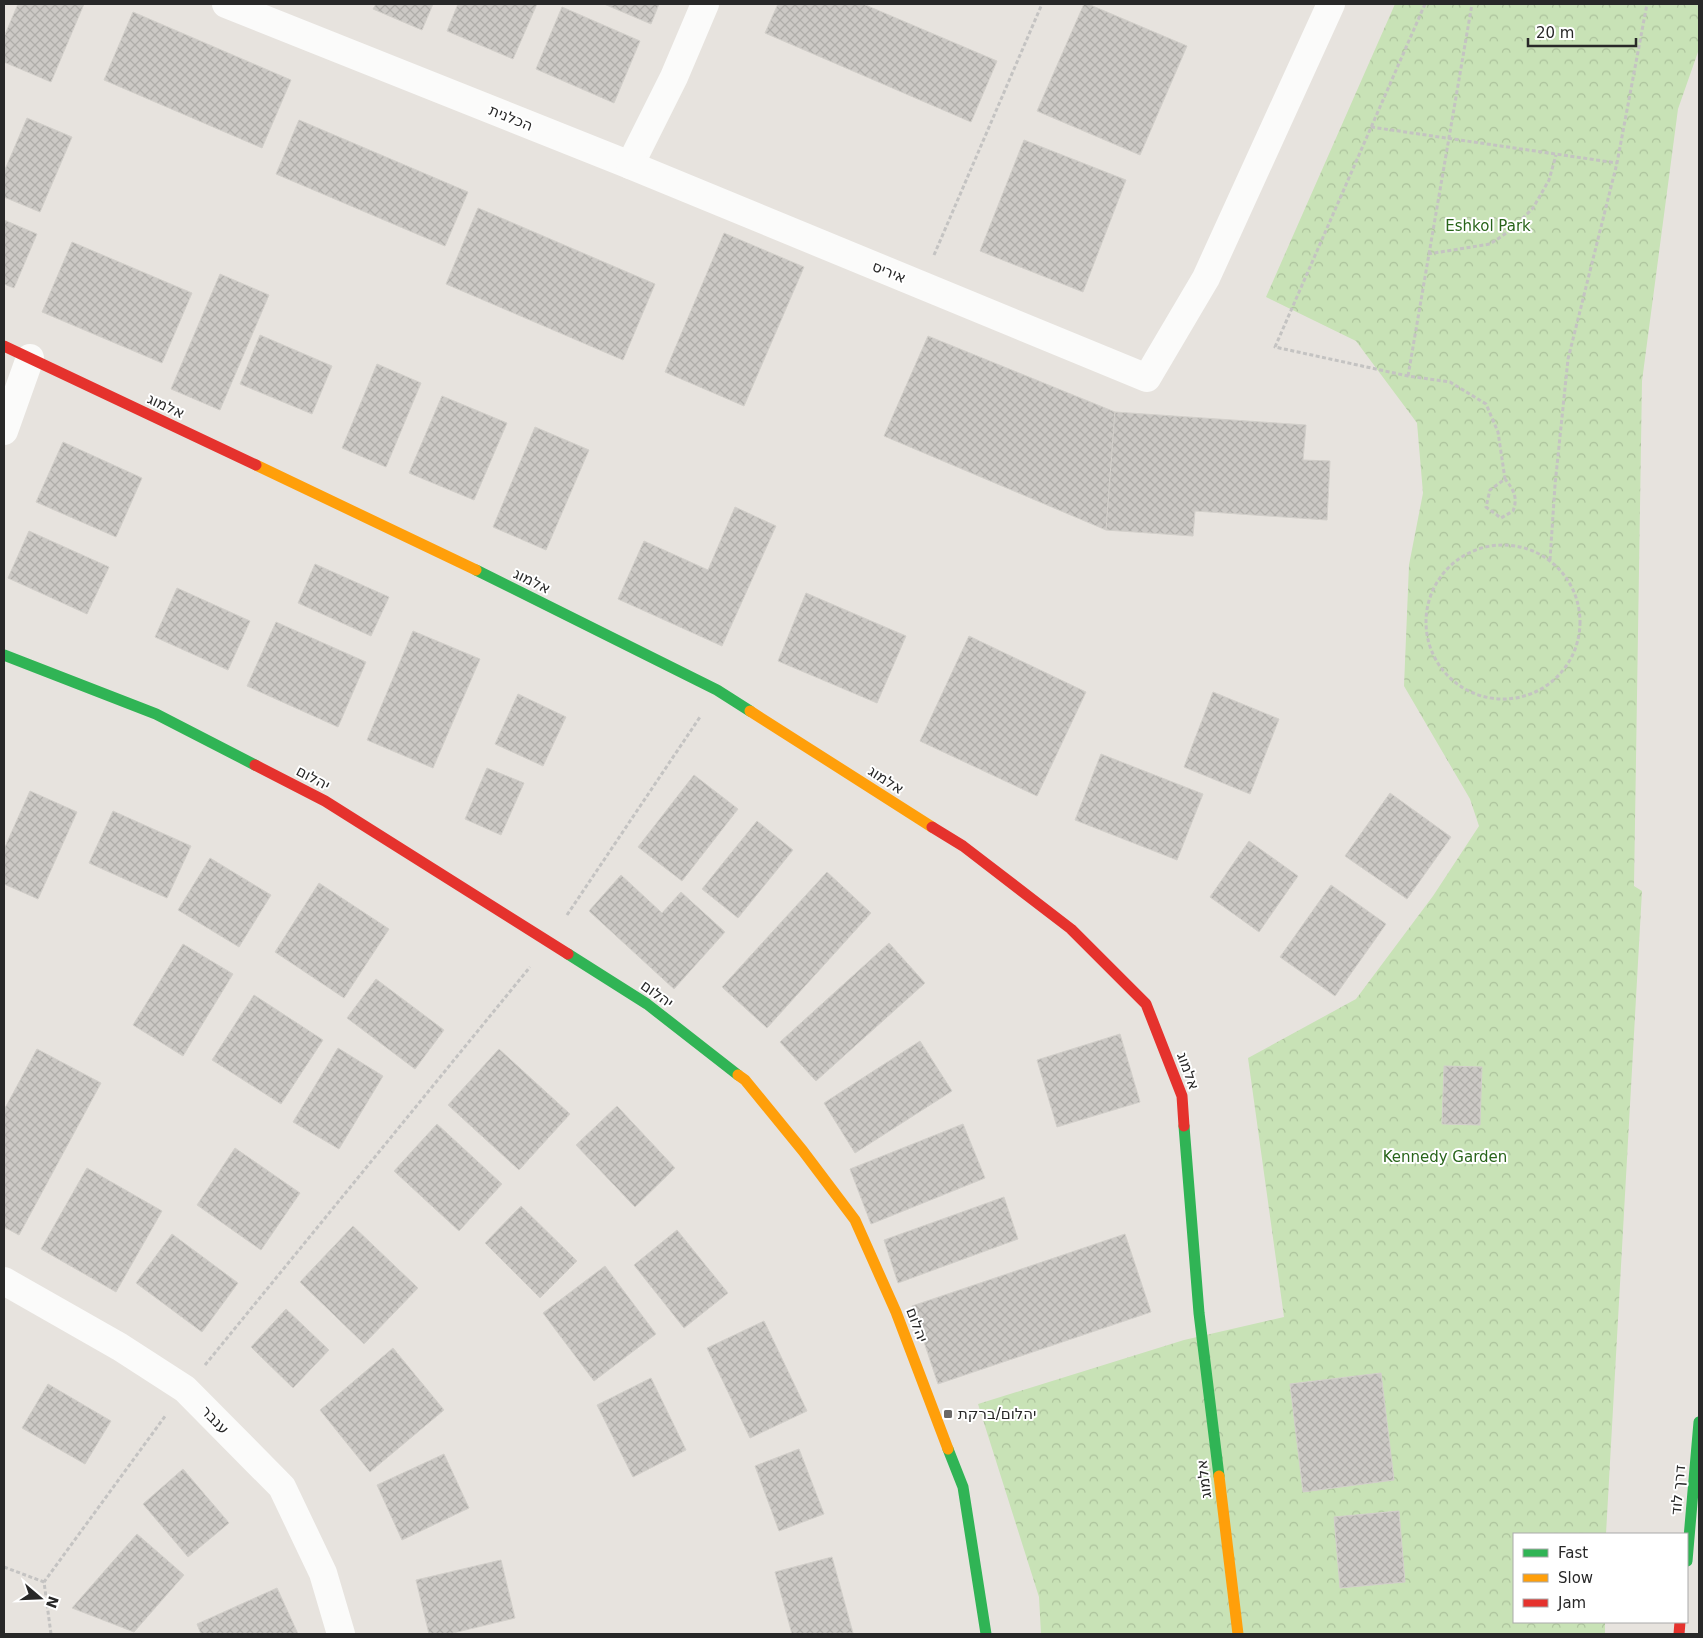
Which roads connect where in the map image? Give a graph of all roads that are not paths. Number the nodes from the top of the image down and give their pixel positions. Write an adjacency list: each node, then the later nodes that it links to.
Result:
1 (226, 4): 4 (street, הכלנית)
2 (705, 4): 4 (street)
3 (1331, 4): 4 (street, איריס)
4 (630, 165)
5 (4, 346): 6 (street, אלמוג)
6 (30, 358): 7 (street); 14 (street, אלמוג)
7 (4, 431)
8 (4, 655): 13 (street, יהלום)
9 (4, 1281): 12 (street, ענבר)
10 (1699, 1422): 11 (street, דרך לוד)
11 (1688, 1549)
12 (341, 1634)
13 (986, 1634)
14 (1238, 1634)

